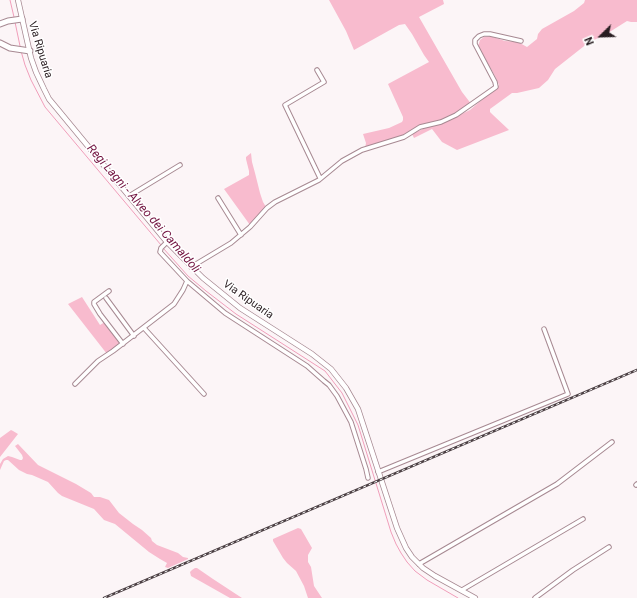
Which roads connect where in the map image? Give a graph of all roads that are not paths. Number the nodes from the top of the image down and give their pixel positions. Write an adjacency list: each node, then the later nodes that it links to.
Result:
1 (18, 0): 2 (street, Via Ripuaria)
2 (22, 19): 3 (main road); 6 (street, Via Ripuaria)
3 (0, 24)
4 (521, 41): 9 (street)
5 (0, 43): 6 (main road)
6 (28, 50): 10 (street, Via Ripuaria)
7 (317, 70): 9 (street)
8 (180, 165): 10 (street)
9 (320, 178): 12 (street)
10 (129, 196): 13 (street, Via Ripuaria)
11 (218, 198): 12 (street)
12 (241, 235): 14 (street)
13 (166, 243): 14 (street, Via Ripuaria); 15 (street)
14 (191, 267): 25 (street, Via Ripuaria)
15 (187, 281): 18 (street); 26 (street)
16 (109, 291): 21 (street)
17 (106, 298): 20 (street)
18 (144, 328): 20 (street); 23 (street)
19 (544, 329): 25 (street)
20 (134, 336): 21 (street)
21 (123, 344): 22 (street)
22 (75, 384)
23 (204, 394)
24 (612, 442): 29 (street)
25 (378, 472): 29 (street, Via Ripuaria)
26 (368, 478)
27 (583, 519): 30 (street)
28 (609, 547): 32 (street)
29 (419, 564): 30 (street, Via Ripuaria)
30 (462, 590): 31 (street, Via Ripuaria)
31 (476, 598)
32 (535, 598)

